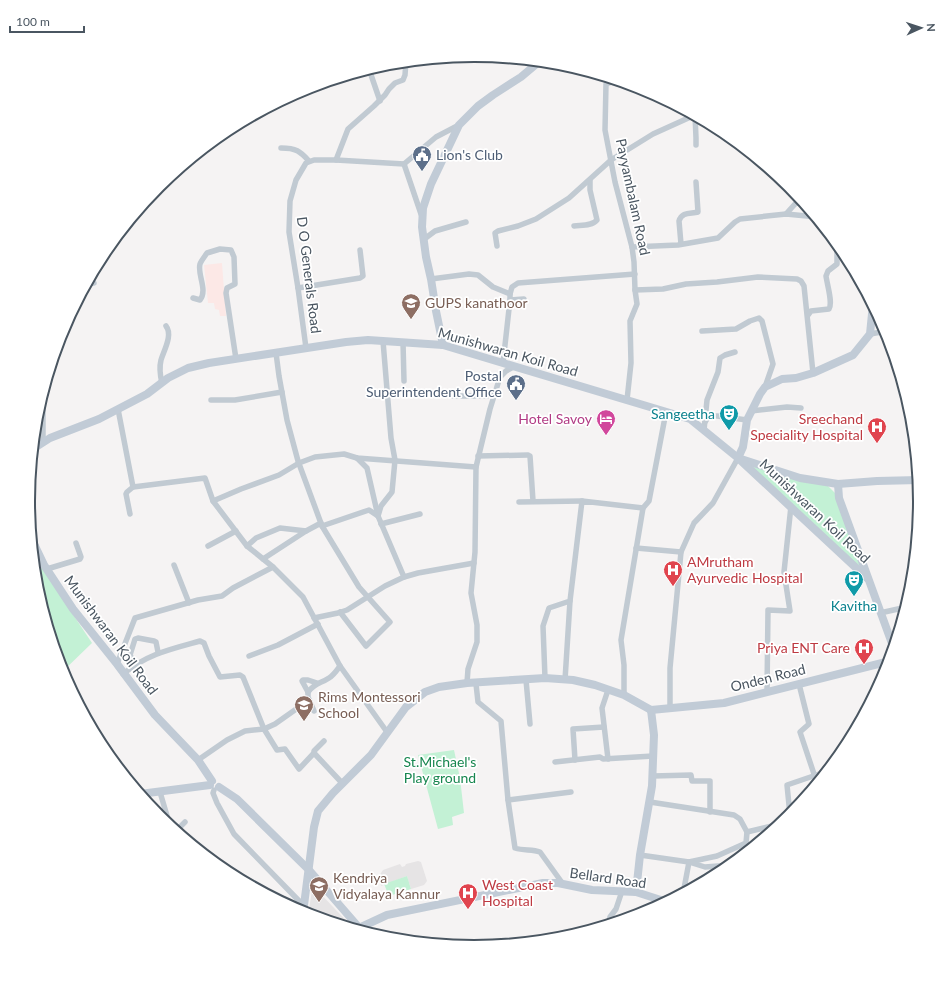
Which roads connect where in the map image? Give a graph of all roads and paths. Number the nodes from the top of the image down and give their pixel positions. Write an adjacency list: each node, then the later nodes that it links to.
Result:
1 (534, 65): 8 (main road)
2 (406, 67): 5 (street)
3 (371, 74): 5 (street)
4 (609, 83): 12 (street, Payyambalam Road)
5 (380, 101): 11 (street)
6 (689, 118): 12 (street)
7 (695, 121): 9 (street)
8 (459, 125): 14 (street); 20 (main road)
9 (696, 145)
10 (281, 148): 13 (street)
11 (336, 160): 13 (street); 14 (street)
12 (611, 160): 15 (street); 26 (street, Payyambalam Road)
13 (309, 161): 31 (street, D O Generals Road)
14 (404, 164): 20 (street)
15 (590, 180): 22 (street); 25 (street)
16 (696, 182): 24 (street)
17 (797, 203): 18 (street)
18 (786, 214): 19 (street); 24 (street)
19 (809, 216)
20 (422, 217): 23 (main road)
21 (466, 222): 23 (street)
22 (574, 226)
23 (423, 240): 30 (main road)
24 (681, 244): 26 (street)
25 (497, 246)
26 (632, 247): 29 (street, Payyambalam Road)
27 (360, 250): 31 (street)
28 (837, 253): 36 (street)
29 (635, 274): 32 (street, Payyambalam Road); 33 (street)
30 (431, 279): 33 (street); 44 (main road)
31 (298, 288): 45 (street, D O Generals Road)
32 (635, 290): 36 (street); 59 (street, Payyambalam Road)
33 (510, 297): 35 (street); 49 (street)
34 (193, 298): 48 (street)
35 (524, 299)
36 (808, 314): 51 (street)
37 (872, 314): 41 (main road)
38 (166, 326): 53 (street)
39 (702, 331): 54 (street)
40 (881, 332): 41 (street)
41 (870, 334): 51 (main road)
42 (383, 341): 43 (main road, Munishwaran Koil Road); 45 (main road, Munishwaran Koil Road); 70 (street)
43 (403, 342): 44 (main road, Munishwaran Koil Road); 52 (street)
44 (443, 345): 49 (main road, Munishwaran Koil Road)
45 (306, 348): 47 (main road, Munishwaran Koil Road)
46 (735, 352): 65 (street)
47 (276, 353): 48 (main road, Munishwaran Koil Road); 55 (street)
48 (236, 359): 53 (main road, Munishwaran Koil Road)
49 (503, 363): 50 (main road, Munishwaran Koil Road)
50 (516, 366): 56 (street); 59 (main road, Munishwaran Koil Road)
51 (813, 373): 54 (main road)
52 (404, 381)
53 (162, 383): 61 (main road, Munishwaran Koil Road)
54 (765, 387): 62 (main road)
55 (282, 392): 58 (street); 71 (street)
56 (495, 392): 57 (street); 67 (street)
57 (453, 396)
58 (211, 400)
59 (627, 400): 63 (main road, Munishwaran Koil Road)
60 (801, 408): 62 (street)
61 (118, 409): 66 (main road, Munishwaran Koil Road); 75 (street)
62 (751, 410): 64 (main road)
63 (666, 412): 65 (main road, Munishwaran Koil Road); 81 (street)
64 (747, 420): 65 (street); 69 (main road)
65 (704, 426): 69 (main road, Munishwaran Koil Road)
66 (39, 445)
67 (478, 456): 72 (street); 79 (street)
68 (357, 458): 70 (street); 71 (street); 84 (street)
69 (738, 458): 74 (main road); 80 (main road, Munishwaran Koil Road); 94 (street)
70 (395, 460): 72 (street); 84 (street)
71 (299, 462): 76 (street); 85 (street)
72 (476, 467): 96 (street)
73 (913, 480): 74 (main road)
74 (838, 484): 101 (main road)
75 (133, 486): 76 (street); 82 (street)
76 (213, 501): 87 (street)
77 (582, 501): 79 (street); 81 (street); 103 (street)
78 (518, 502): 79 (street)
79 (533, 502)
80 (790, 506): 101 (main road, Munishwaran Koil Road); 127 (street)
81 (642, 508): 92 (street)
82 (130, 514)
83 (420, 514): 86 (street)
84 (378, 516): 85 (street); 86 (street)
85 (321, 524): 88 (street); 102 (street)
86 (381, 524): 100 (street)
87 (236, 531): 90 (street); 91 (street)
88 (306, 531): 91 (street); 95 (street)
89 (76, 543): 99 (street)
90 (208, 546)
91 (247, 546): 95 (street)
92 (636, 548): 94 (street); 128 (street)
93 (38, 552): 99 (main road, Munishwaran Koil Road)
94 (681, 552): 130 (street)
95 (262, 558): 98 (street)
96 (474, 563): 100 (street); 122 (street)
97 (174, 565): 104 (street)
98 (273, 567): 104 (street); 108 (street)
99 (47, 569): 115 (main road, Munishwaran Koil Road)
100 (404, 577): 102 (street)
101 (867, 578): 107 (main road)
102 (368, 597): 106 (street); 106 (street)
103 (570, 601): 118 (street); 120 (street)
104 (189, 603): 115 (street)
105 (901, 608): 107 (street)
106 (340, 612): 108 (street)
107 (880, 613): 110 (main road)
108 (314, 618): 109 (street)
109 (318, 624): 112 (street); 116 (street)
110 (891, 642)
111 (158, 652): 113 (street); 113 (street); 135 (street)
112 (249, 656)
113 (138, 663): 117 (street)
114 (883, 663): 124 (main road, Onden Road)
115 (117, 664): 117 (main road, Munishwaran Koil Road)
116 (340, 666): 121 (street); 136 (street)
117 (123, 674): 141 (main road, Munishwaran Koil Road)
118 (546, 678): 119 (main road); 120 (main road)
119 (526, 680): 123 (main road); 133 (street)
120 (565, 680): 125 (main road)
121 (317, 683): 126 (street); 126 (street)
122 (467, 683): 123 (main road); 136 (main road)
123 (476, 684): 152 (street)
124 (799, 684): 127 (main road, Onden Road); 145 (street)
125 (608, 690): 128 (main road); 134 (street)
126 (308, 692): 129 (street)
127 (767, 692): 130 (main road, Onden Road)
128 (624, 695): 132 (main road)
129 (309, 700): 131 (street); 135 (street)
130 (670, 708): 132 (main road, Onden Road)
131 (314, 710)
132 (651, 710): 139 (main road)
133 (530, 724)
134 (604, 727): 140 (street); 142 (street)
135 (264, 729): 138 (street); 141 (street)
136 (387, 732): 147 (main road)
137 (324, 740): 138 (street)
138 (314, 754): 147 (street)
139 (653, 756): 140 (street); 146 (main road)
140 (608, 759): 142 (street)
141 (198, 760): 148 (main road, Munishwaran Koil Road)
142 (575, 760): 143 (street)
143 (555, 762)
144 (820, 773): 145 (street)
145 (814, 774): 154 (street)
146 (653, 776): 153 (main road); 155 (street)
147 (342, 784): 164 (main road)
148 (214, 786): 149 (main road); 164 (main road, Munishwaran Koil Road); 170 (street)
149 (160, 792): 151 (main road); 156 (street)
150 (571, 792): 152 (street)
151 (146, 793)
152 (508, 800): 165 (street)
153 (650, 802): 155 (street); 161 (main road)
154 (789, 808)
155 (710, 812): 160 (street)
156 (167, 814)
157 (185, 822): 158 (street)
158 (180, 827)
159 (767, 828): 160 (street)
160 (747, 832): 162 (street)
161 (640, 856): 162 (street); 168 (main road)
162 (689, 862): 163 (street); 166 (street)
163 (719, 866)
164 (309, 870): 171 (main road); 173 (main road, Munishwaran Koil Road)
165 (563, 884): 167 (main road, Bellard Road); 174 (main road, Bellard Road)
166 (684, 887)
167 (622, 892): 168 (main road, Bellard Road); 172 (street)
168 (636, 892): 169 (main road, Bellard Road)
169 (659, 900)
170 (298, 903)
171 (303, 906)
172 (609, 919)
173 (356, 924)
174 (366, 927)

